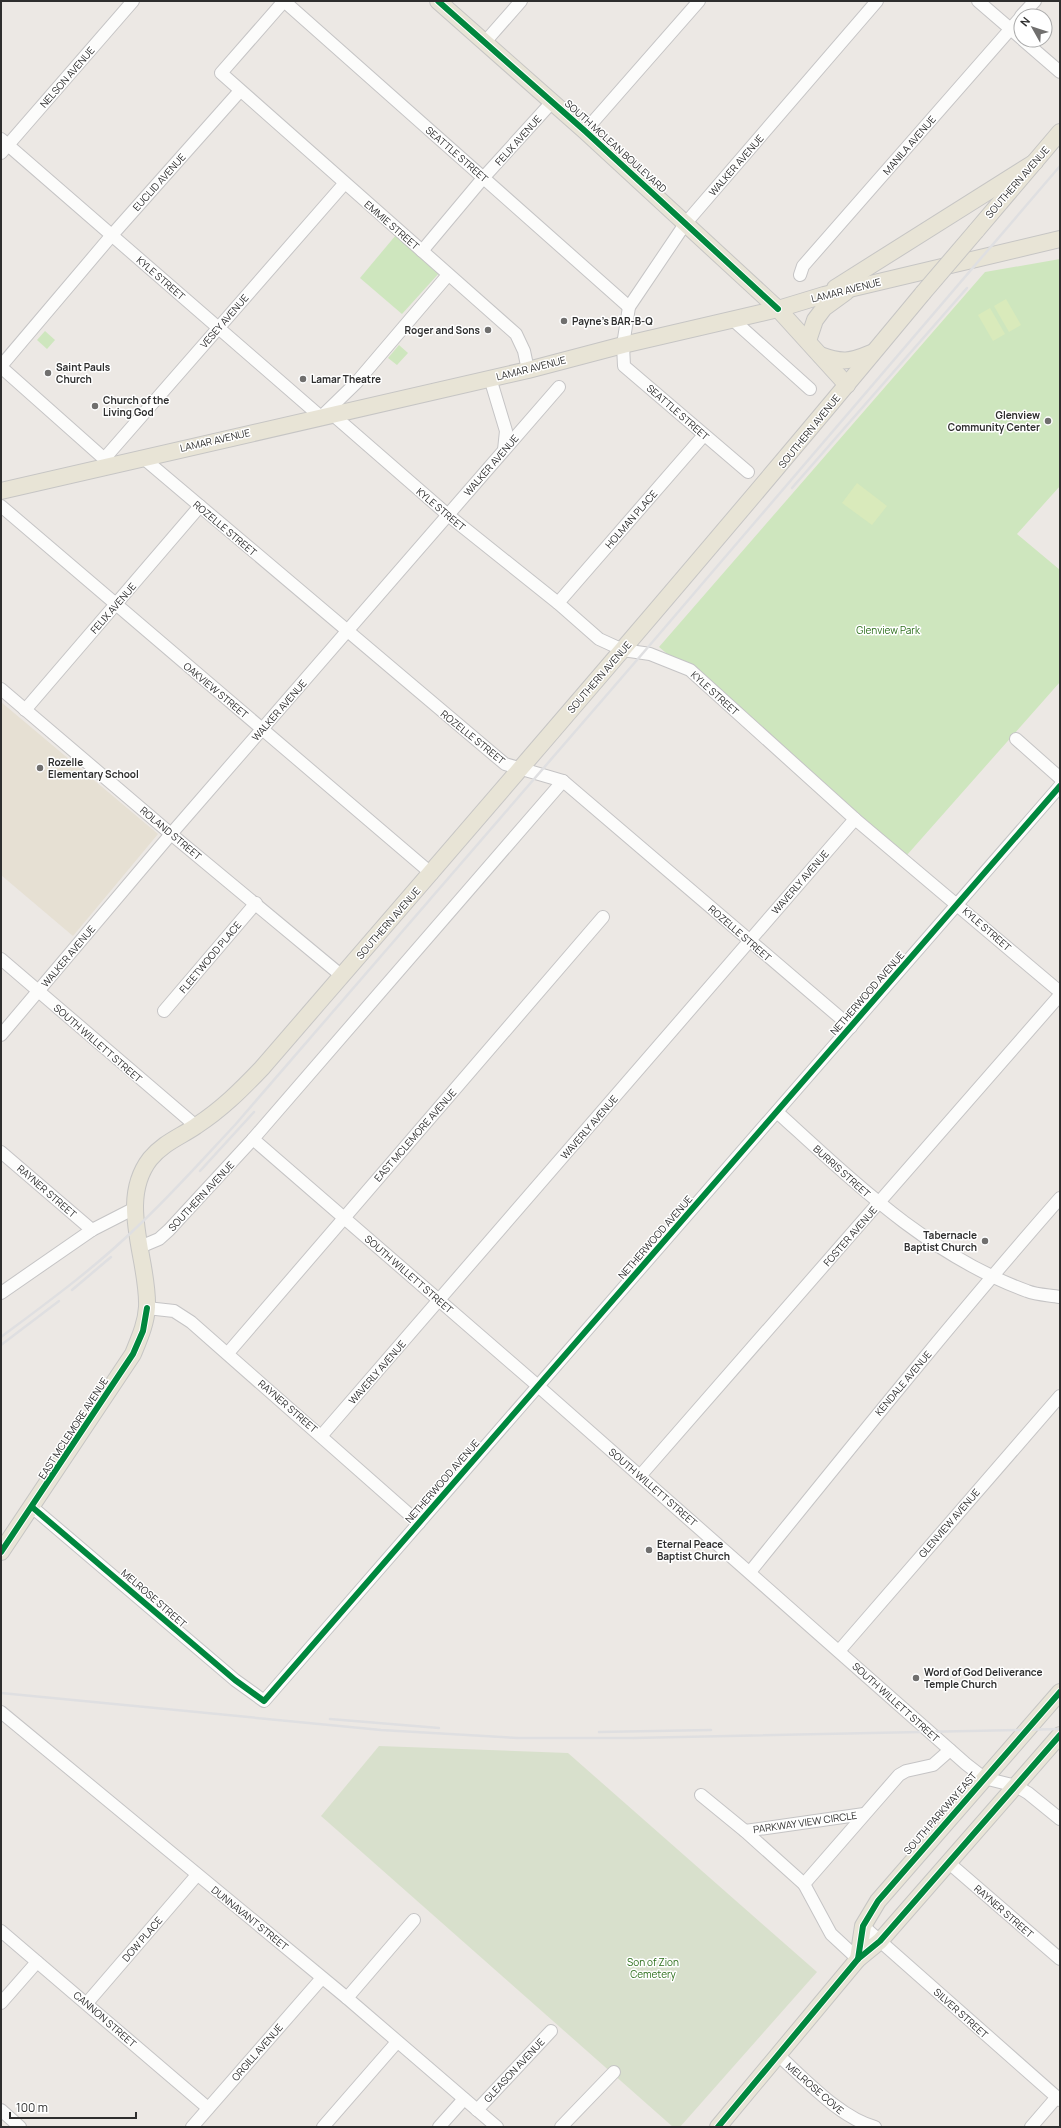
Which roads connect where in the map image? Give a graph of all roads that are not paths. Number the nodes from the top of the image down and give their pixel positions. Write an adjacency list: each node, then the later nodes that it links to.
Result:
1 (132, 1): 18 (street, NELSON AVENUE)
2 (284, 1): 14 (street); 20 (street, SEATTLE STREET)
3 (438, 1): 11 (main road, SOUTH MCLEAN BOULEVARD)
4 (522, 1): 11 (street)
5 (698, 1): 16 (street)
6 (877, 1): 22 (street, WALKER AVENUE)
7 (978, 1): 9 (street)
8 (1013, 25): 9 (street, MANILA AVENUE)
9 (1010, 29): 10 (street); 27 (street, MANILA AVENUE)
10 (1013, 32)
11 (485, 42): 15 (main road, SOUTH MCLEAN BOULEVARD)
12 (1032, 48): 13 (street)
13 (1060, 72)
14 (240, 92): 21 (street, EMMIE STREET); 23 (street, EUCLID AVENUE)
15 (552, 102): 16 (main road, SOUTH MCLEAN BOULEVARD); 20 (street, FELIX AVENUE)
16 (585, 131): 22 (main road, SOUTH MCLEAN BOULEVARD)
17 (1060, 132): 19 (main road, SOUTHERN AVENUE)
18 (3, 146): 23 (street, KYLE STREET)
19 (1035, 162): 29 (main road); 36 (main road, SOUTHERN AVENUE, bridge)
20 (484, 177): 25 (street, FELIX AVENUE); 30 (street, SEATTLE STREET)
21 (344, 184): 25 (street, EMMIE STREET); 33 (street, VESEY AVENUE)
22 (685, 224): 30 (street, WALKER AVENUE); 31 (main road, SOUTH MCLEAN BOULEVARD)
23 (112, 235): 33 (street, KYLE STREET); 38 (street, EUCLID AVENUE)
24 (1060, 239): 28 (main road, LAMAR AVENUE)
25 (422, 251): 26 (street, EMMIE STREET)
26 (448, 275): 39 (street, EMMIE STREET); 44 (street)
27 (800, 275)
28 (852, 288): 29 (main road, LAMAR AVENUE); 34 (main road)
29 (824, 294): 31 (main road, LAMAR AVENUE)
30 (630, 307): 35 (street, WALKER AVENUE)
31 (778, 309): 32 (main road, LAMAR AVENUE); 34 (main road, SOUTH MCLEAN BOULEVARD)
32 (732, 318): 35 (main road, LAMAR AVENUE); 43 (street)
33 (219, 328): 44 (street, KYLE STREET); 48 (street, VESEY AVENUE)
34 (808, 341): 37 (main road, SOUTH MCLEAN BOULEVARD)
35 (623, 345): 39 (main road, LAMAR AVENUE); 45 (street, SEATTLE STREET)
36 (875, 351): 37 (main road); 41 (main road, SOUTHERN AVENUE)
37 (820, 355): 41 (main road, SOUTH MCLEAN BOULEVARD)
38 (1, 366): 48 (street)
39 (528, 370): 40 (main road, LAMAR AVENUE)
40 (490, 378): 44 (main road, LAMAR AVENUE); 46 (street)
41 (847, 385): 57 (main road, SOUTHERN AVENUE)
42 (559, 387): 46 (street, WALKER AVENUE)
43 (810, 389)
44 (327, 415): 47 (main road, LAMAR AVENUE); 53 (street, KYLE STREET)
45 (704, 435): 49 (street, SEATTLE STREET); 54 (street, HOLMAN PLACE)
46 (504, 450): 53 (street, WALKER AVENUE)
47 (142, 457): 48 (main road, LAMAR AVENUE); 52 (street, ROZELLE STREET)
48 (107, 462): 50 (main road, LAMAR AVENUE)
49 (748, 472)
50 (1, 491)
51 (1, 506): 55 (street, OAKVIEW STREET)
52 (200, 506): 55 (street, FELIX AVENUE); 56 (street, ROZELLE STREET)
53 (448, 514): 54 (street, KYLE STREET); 56 (street, WALKER AVENUE)
54 (558, 603): 57 (street, KYLE STREET)
55 (116, 605): 59 (street, FELIX AVENUE); 60 (street, OAKVIEW STREET)
56 (347, 631): 60 (street, WALKER AVENUE); 62 (street, ROZELLE STREET)
57 (623, 650): 62 (main road, SOUTHERN AVENUE); 66 (street, KYLE STREET)
58 (1, 689): 59 (street, ROLAND STREET)
59 (25, 710): 67 (street, ROLAND STREET)
60 (262, 730): 67 (street, WALKER AVENUE); 68 (street, OAKVIEW STREET)
61 (1016, 739): 63 (street)
62 (521, 769): 64 (street, ROZELLE STREET); 68 (main road, SOUTHERN AVENUE)
63 (1060, 778)
64 (563, 781): 72 (street, ROZELLE STREET); 82 (street, SOUTHERN AVENUE)
65 (1060, 786): 70 (street, NETHERWOOD AVENUE)
66 (855, 819): 70 (street, KYLE STREET); 72 (street, WAVERLY AVENUE)
67 (171, 834): 69 (street, ROLAND STREET); 75 (street, WALKER AVENUE)
68 (432, 874): 74 (main road, SOUTHERN AVENUE)
69 (256, 903): 74 (street, ROLAND STREET); 77 (street, FLEETWOOD PLACE)
70 (958, 904): 76 (street, KYLE STREET); 78 (street, NETHERWOOD AVENUE)
71 (603, 917): 87 (street, EAST MCLEMORE AVENUE)
72 (750, 941): 78 (street, ROZELLE STREET); 93 (street, WAVERLY AVENUE)
73 (1, 959): 75 (street, SOUTH WILLETT STREET)
74 (342, 976): 81 (main road, SOUTHERN AVENUE)
75 (38, 991): 79 (street, WALKER AVENUE); 81 (street, SOUTH WILLETT STREET)
76 (1060, 994): 85 (street, FOSTER AVENUE)
77 (164, 1011)
78 (851, 1028): 80 (street, NETHERWOOD AVENUE)
79 (1, 1035)
80 (777, 1112): 85 (street, BURRIS STREET); 96 (street, NETHERWOOD AVENUE)
81 (196, 1126): 86 (main road, SOUTHERN AVENUE)
82 (253, 1139): 87 (street, SOUTH WILLETT STREET); 89 (street, SOUTHERN AVENUE)
83 (1, 1152): 88 (street, RAYNER STREET)
84 (1060, 1198): 90 (street, KENDALE AVENUE)
85 (878, 1204): 90 (street, BURRIS STREET); 99 (street, FOSTER AVENUE)
86 (135, 1208): 88 (street); 89 (main road, SOUTHERN AVENUE)
87 (345, 1217): 93 (street, SOUTH WILLETT STREET); 95 (street, EAST MCLEMORE AVENUE)
88 (92, 1230): 91 (street)
89 (140, 1247): 94 (main road, EAST MCLEMORE AVENUE)
90 (992, 1276): 92 (street, BURRIS STREET); 103 (street, KENDALE AVENUE)
91 (1, 1293)
92 (1060, 1297)
93 (439, 1300): 96 (street, SOUTH WILLETT STREET); 98 (street, WAVERLY AVENUE)
94 (147, 1308): 95 (street, RAYNER STREET); 100 (main road, EAST MCLEMORE AVENUE)
95 (228, 1354): 98 (street, RAYNER STREET)
96 (538, 1386): 99 (street, SOUTH WILLETT STREET); 101 (street, NETHERWOOD AVENUE)
97 (1060, 1396): 104 (street, GLENVIEW AVENUE)
98 (322, 1435): 101 (street, RAYNER STREET)
99 (640, 1476): 103 (street, SOUTH WILLETT STREET)
100 (32, 1507): 102 (main road, EAST MCLEMORE AVENUE); 106 (street, MELROSE STREET)
101 (419, 1523): 106 (street, NETHERWOOD AVENUE)
102 (2, 1550)
103 (750, 1572): 104 (street, SOUTH WILLETT STREET)
104 (839, 1650): 109 (street, SOUTH WILLETT STREET)
105 (1060, 1692): 110 (main road, SOUTH PARKWAY EAST)
106 (264, 1701)
107 (1, 1712): 117 (street, DUNNAVANT STREET)
108 (1059, 1737): 111 (main road)
109 (950, 1750): 110 (street, SOUTH WILLETT STREET); 113 (street, PARKWAY VIEW CIRCLE)
110 (984, 1778): 111 (street, SOUTH WILLETT STREET); 120 (main road, SOUTH PARKWAY EAST)
111 (1016, 1786): 114 (street, SOUTH WILLETT STREET); 116 (main road)
112 (701, 1795): 115 (street, PARKWAY VIEW CIRCLE)
113 (864, 1814): 115 (street, PARKWAY VIEW CIRCLE); 118 (street, PARKWAY VIEW CIRCLE)
114 (1060, 1819)
115 (745, 1831): 118 (street, PARKWAY VIEW CIRCLE)
116 (949, 1863): 122 (main road); 124 (street, RAYNER STREET)
117 (197, 1875): 126 (street, DUNNAVANT STREET); 129 (street, DOW PLACE)
118 (804, 1884): 123 (street, PARKWAY VIEW CIRCLE)
119 (414, 1920): 127 (street)
120 (863, 1926): 122 (street, SILVER STREET); 123 (main road, SOUTH PARKWAY EAST)
121 (1, 1931): 125 (street, CANNON STREET)
122 (880, 1941): 123 (main road); 135 (street, SILVER STREET)
123 (858, 1959): 132 (main road)
124 (1060, 1959)
125 (37, 1962): 128 (street); 129 (street, CANNON STREET)
126 (322, 1978): 127 (street, DUNNAVANT STREET); 136 (street, ORGILL AVENUE)
127 (347, 1998): 131 (street, DUNNAVANT STREET)
128 (1, 2004)
129 (87, 2004): 136 (street, CANNON STREET)
130 (552, 2031): 138 (street, GLEASON AVENUE)
131 (397, 2042): 134 (street, DUNNAVANT STREET); 142 (street)
132 (778, 2055): 139 (main road); 146 (street, MELROSE COVE)
133 (614, 2072): 145 (street)
134 (464, 2099): 138 (street, DUNNAVANT STREET); 143 (street)
135 (1058, 2099): 147 (street)
136 (208, 2108): 141 (street, ORGILL AVENUE)
137 (1, 2110): 140 (street)
138 (477, 2110): 144 (street, DUNNAVANT STREET)
139 (719, 2125)
140 (20, 2127)
141 (192, 2127)
142 (323, 2127)
143 (438, 2127)
144 (497, 2127)
145 (561, 2127)
146 (875, 2127)
147 (1031, 2127)

